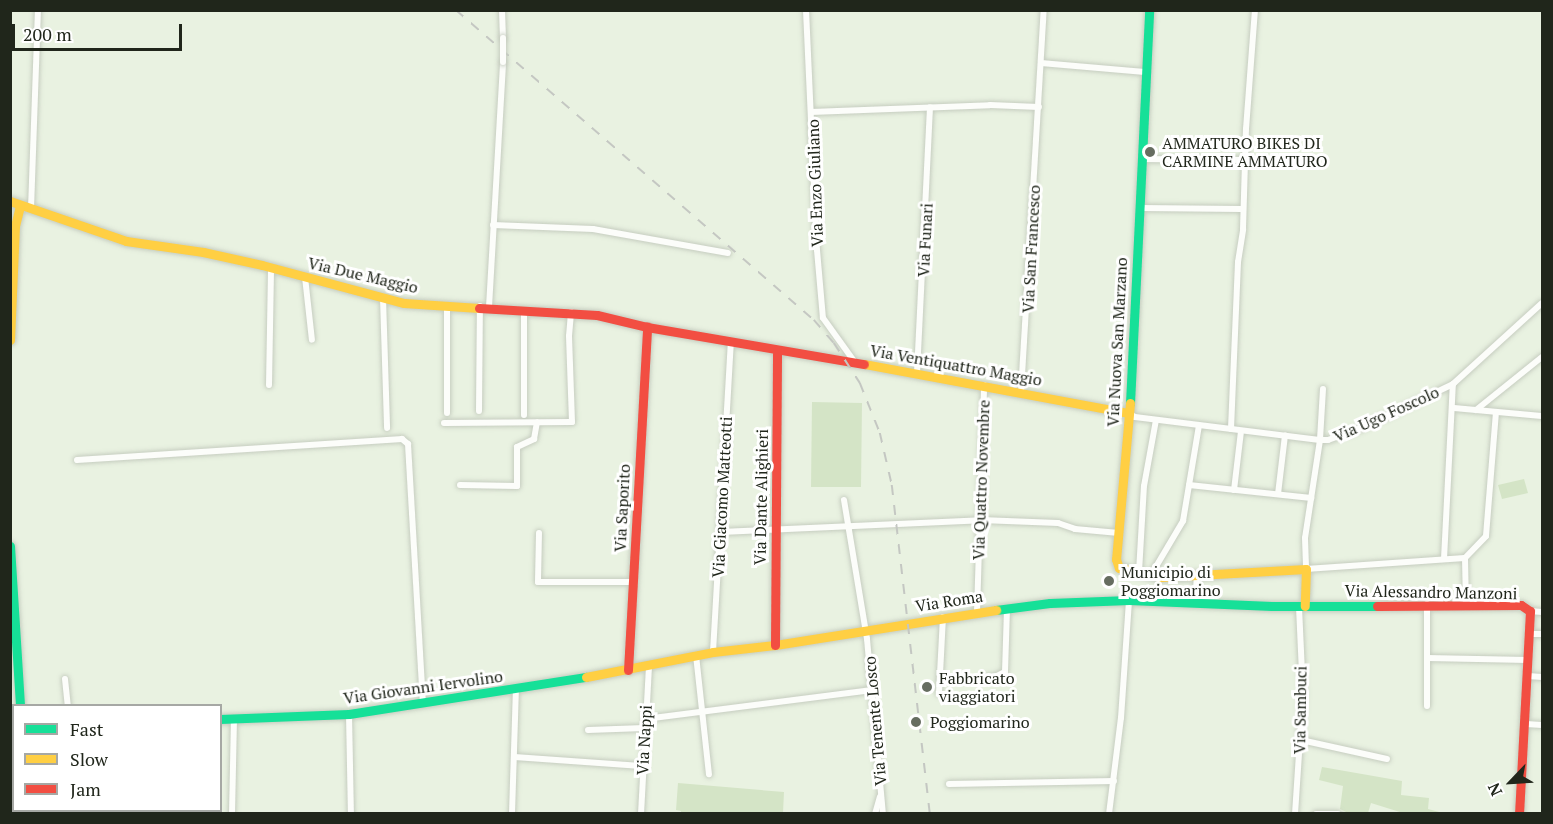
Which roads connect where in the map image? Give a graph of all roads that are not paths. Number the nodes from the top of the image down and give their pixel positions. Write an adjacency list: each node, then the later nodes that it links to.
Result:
1 (38, 10): 18 (street)
2 (502, 10): 19 (street, bridge)
3 (806, 10): 11 (street)
4 (1044, 10): 7 (street)
5 (1149, 10): 8 (main road, Via Nuova San Marzano)
6 (1255, 10): 13 (street)
7 (1041, 63): 8 (street); 10 (street, Via San Francesco)
8 (1145, 72): 12 (main road, Via Nuova San Marzano)
9 (930, 107): 10 (street, Via Enzo Giuliano); 11 (street, Via Enzo Giuliano); 36 (street, Via Funari)
10 (1039, 107): 41 (street, Via San Francesco)
11 (811, 112): 35 (street, Via Enzo Giuliano)
12 (1141, 159): 13 (street); 16 (main road, Via Nuova San Marzano)
13 (1244, 160): 17 (street)
14 (10, 201): 15 (main road, Via Due Maggio)
15 (20, 206): 18 (main road, Via Due Maggio); 30 (main road)
16 (1140, 208): 17 (street); 46 (main road, Via Nuova San Marzano)
17 (1242, 208): 55 (street)
18 (31, 209): 21 (main road, Via Due Maggio)
19 (493, 225): 20 (street); 26 (street)
20 (728, 253)
21 (271, 267): 22 (main road, Via Due Maggio); 38 (street)
22 (305, 277): 23 (main road, Via Due Maggio); 31 (street)
23 (383, 298): 25 (main road, Via Due Maggio); 54 (street)
24 (1542, 303): 37 (street, Via Ugo Foscolo)
25 (447, 305): 26 (main road, Via Due Maggio); 45 (street)
26 (484, 307): 27 (main road, Via Due Maggio); 44 (street)
27 (524, 310): 28 (main road, Via Due Maggio); 48 (street)
28 (571, 312): 29 (main road, Via Due Maggio); 51 (street)
29 (647, 327): 32 (main road, Via Due Maggio); 79 (main road, Via Saporito)
30 (10, 340)
31 (312, 340)
32 (731, 342): 33 (main road, Via Due Maggio); 69 (street, Via Giacomo Matteotti)
33 (777, 350): 35 (main road, Via Ventiquattro Maggio); 68 (main road, Via Dante Alighieri)
34 (1542, 357): 43 (street)
35 (854, 362): 36 (main road, Via Ventiquattro Maggio)
36 (917, 373): 39 (main road, Via Ventiquattro Maggio)
37 (1454, 384): 42 (street); 58 (street, Via Ugo Foscolo)
38 (268, 385)
39 (984, 385): 41 (main road, Via Ventiquattro Maggio); 66 (street, Via Quattro Novembre)
40 (1323, 388): 58 (street, Via Ugo Foscolo)
41 (1021, 392): 46 (main road, Via Ventiquattro Maggio)
42 (1454, 408): 43 (street); 74 (street)
43 (1476, 410): 47 (street)
44 (479, 411)
45 (447, 413)
46 (1129, 413): 50 (street); 71 (main road, Via Nuova San Marzano)
47 (1496, 413): 49 (street); 73 (street)
48 (524, 415)
49 (1542, 416)
50 (1156, 420): 53 (street); 76 (street)
51 (537, 422): 52 (street); 60 (street)
52 (444, 423)
53 (1199, 425): 55 (street); 61 (street)
54 (387, 428)
55 (1231, 429): 56 (street)
56 (1241, 430): 57 (street); 62 (street)
57 (1285, 435): 58 (street); 63 (street)
58 (1320, 440): 64 (street)
59 (77, 460): 107 (street)
60 (460, 485)
61 (1189, 485): 62 (street); 77 (street)
62 (1234, 490): 63 (street)
63 (1278, 494): 64 (street)
64 (1311, 498): 75 (street)
65 (844, 500): 67 (street, Via Tenente Losco)
66 (981, 520): 67 (street); 71 (street); 87 (street, Via Quattro Novembre)
67 (848, 525): 68 (street); 90 (street, Via Tenente Losco)
68 (775, 530): 69 (street); 93 (main road, Via Dante Alighieri)
69 (721, 532): 94 (street, Via Giacomo Matteotti)
70 (540, 533): 79 (street)
71 (1119, 533): 76 (main road, Via Nuova San Marzano)
72 (10, 546): 108 (main road)
73 (1465, 558): 74 (street); 83 (street)
74 (1444, 559): 75 (street)
75 (1306, 568): 78 (main road, Via Nuova San Marzano); 84 (main road)
76 (1139, 572): 77 (main road, Via Nuova San Marzano)
77 (1151, 575): 78 (main road, Via Nuova San Marzano)
78 (1197, 575): 81 (street)
79 (633, 582): 99 (main road, Via Saporito)
80 (1129, 600): 81 (main road, Via Alessandro Manzoni); 85 (main road, Via Roma); 125 (street)
81 (1195, 603): 84 (main road, Via Alessandro Manzoni)
82 (1427, 604): 83 (main road, Via Alessandro Manzoni); 84 (main road, Via Alessandro Manzoni); 96 (street)
83 (1466, 605): 86 (main road, Via Alessandro Manzoni)
84 (1302, 606): 120 (street, Via Sambuci)
85 (1007, 608): 87 (main road, Via Roma); 102 (street)
86 (1530, 611): 88 (street); 91 (main road, Via Alessandro Manzoni)
87 (977, 612): 89 (main road, Via Roma)
88 (1542, 612)
89 (943, 617): 90 (main road, Via Roma); 106 (street)
90 (866, 629): 93 (main road, Via Roma); 105 (street, Via Tenente Losco)
91 (1529, 634): 92 (street); 97 (main road, Via Alessandro Manzoni)
92 (1542, 634)
93 (775, 645): 94 (main road, Via Roma)
94 (713, 652): 95 (main road, Via Roma)
95 (696, 655): 98 (main road, Via Roma); 111 (street)
96 (1427, 658): 97 (street); 110 (street)
97 (1528, 660): 100 (main road, Via Alessandro Manzoni)
98 (649, 666): 99 (main road); 115 (street, Via Nappi)
99 (628, 670): 104 (main road, Via Giovanni Iervolino)
100 (1528, 676): 101 (street); 116 (main road, Via Alessandro Manzoni)
101 (1542, 677)
102 (984, 678)
103 (65, 680): 109 (street)
104 (516, 688): 107 (main road, Via Giovanni Iervolino); 121 (street)
105 (872, 690): 111 (street); 127 (street, Via Tenente Losco)
106 (939, 693)
107 (423, 702): 112 (main road, Via Giovanni Iervolino)
108 (20, 704)
109 (68, 704)
110 (1427, 706)
111 (701, 712): 115 (street); 124 (street)
112 (349, 714): 113 (main road, Via Giovanni Iervolino); 129 (street)
113 (234, 718): 114 (main road, Via Giovanni Iervolino); 128 (street)
114 (222, 719)
115 (645, 719): 118 (street, Via Nappi)
116 (1526, 724): 117 (street); 138 (main road, Via Alessandro Manzoni)
117 (1542, 725)
118 (644, 728): 119 (street); 123 (street, Via Nappi)
119 (588, 730)
120 (1300, 740): 122 (street); 135 (street, Via Sambuci)
121 (514, 757): 123 (street); 130 (street)
122 (1387, 759)
123 (642, 766): 131 (street, Via Nappi)
124 (710, 774)
125 (1114, 781): 126 (street); 134 (street)
126 (949, 784)
127 (882, 793): 132 (street); 133 (street, Via Tenente Losco)
128 (232, 813)
129 (351, 813)
130 (512, 813)
131 (641, 813)
132 (875, 813)
133 (883, 813)
134 (1109, 813)
135 (1295, 813)
136 (1316, 813): 137 (street)
137 (1338, 813)
138 (1519, 813)

